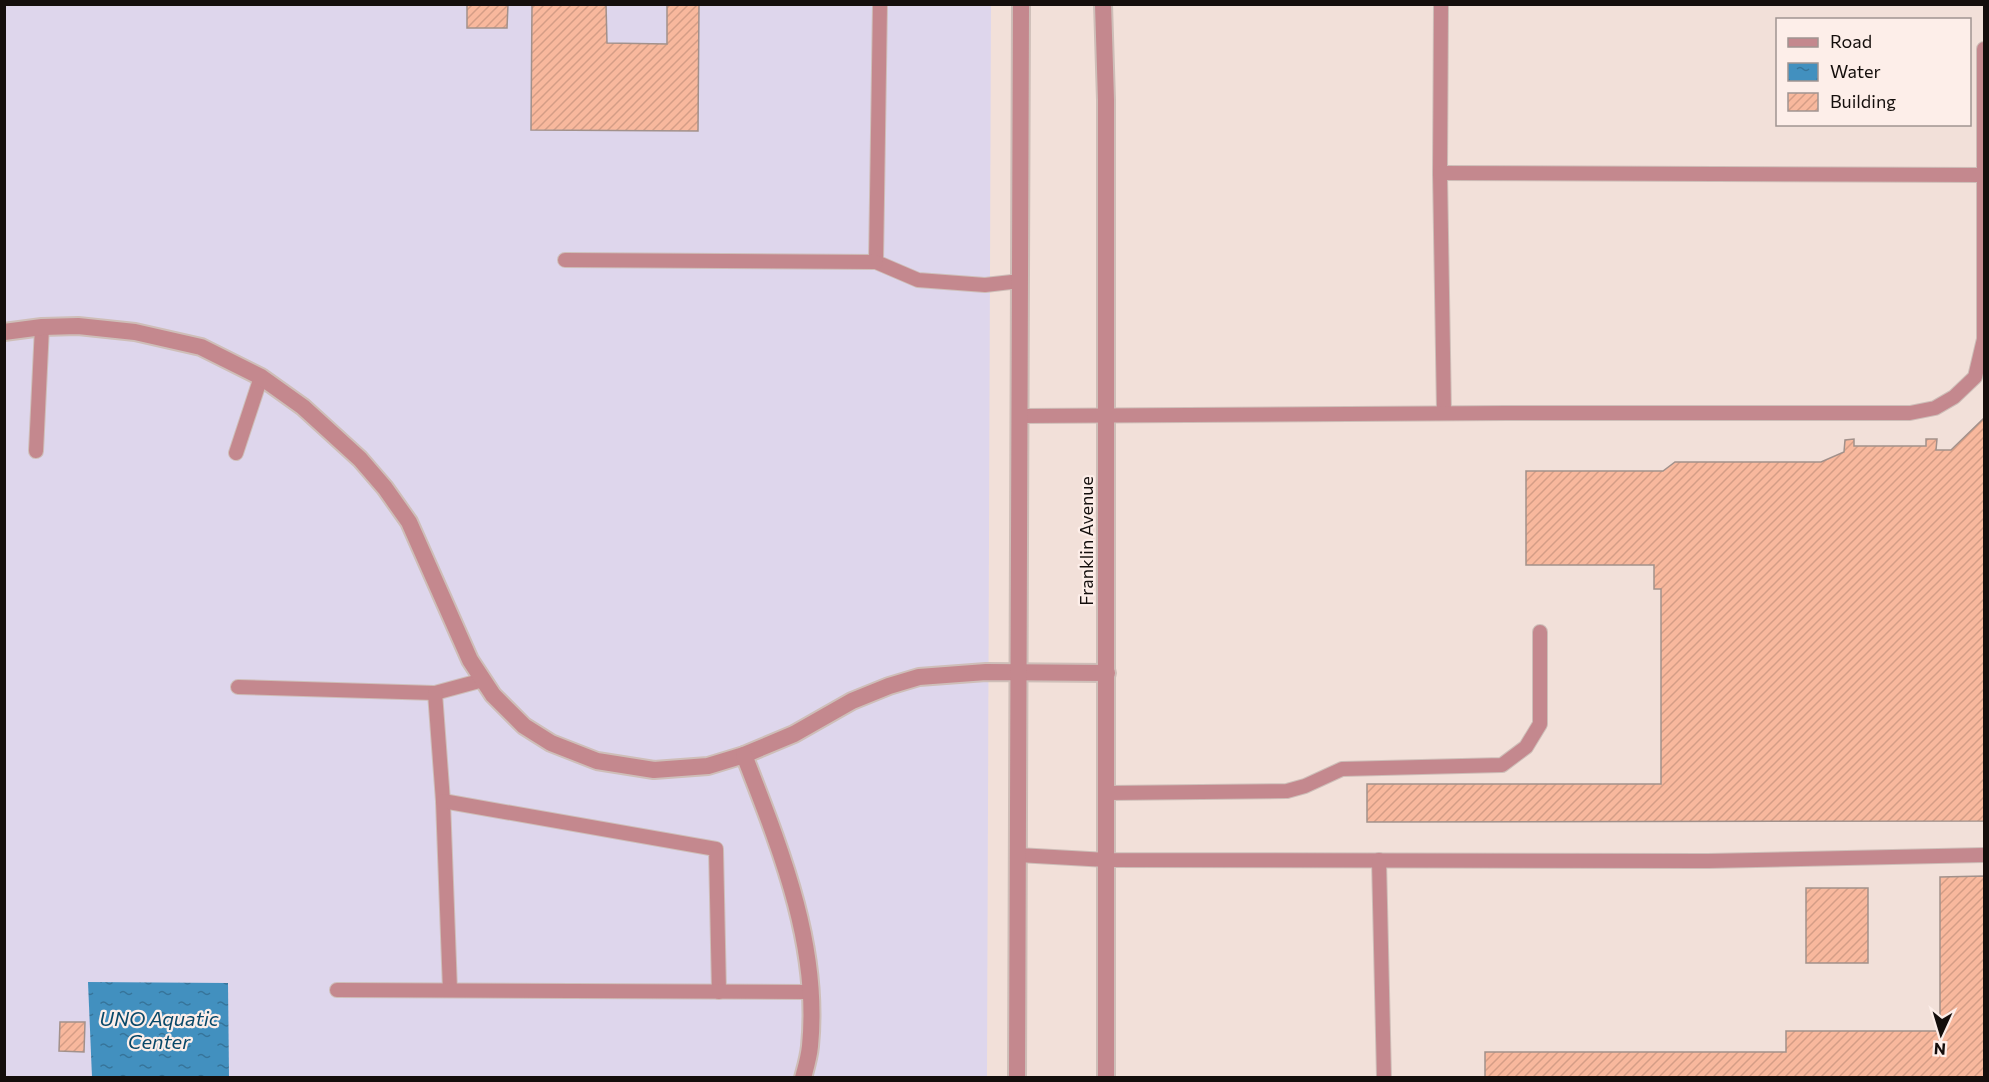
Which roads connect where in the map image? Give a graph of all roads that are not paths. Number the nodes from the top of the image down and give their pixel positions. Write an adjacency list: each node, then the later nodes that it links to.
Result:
1 (880, 4): 9 (lane)
2 (1021, 4): 10 (street)
3 (1103, 4): 16 (street, Franklin Avenue)
4 (1441, 4): 6 (lane)
5 (1984, 49): 7 (lane)
6 (1440, 173): 7 (lane); 14 (lane)
7 (1984, 175): 14 (lane)
8 (565, 261): 9 (lane)
9 (876, 262): 10 (lane)
10 (1020, 282): 15 (street)
11 (42, 327): 12 (street); 13 (street); 17 (lane)
12 (4, 332)
13 (261, 377): 18 (lane); 22 (street)
14 (1444, 413): 16 (lane)
15 (1020, 416): 16 (lane); 20 (street)
16 (1107, 416): 21 (street, Franklin Avenue)
17 (36, 452)
18 (236, 453)
19 (1540, 632): 26 (lane)
20 (1019, 672): 21 (street); 25 (street); 28 (street)
21 (1107, 673): 26 (street, Franklin Avenue)
22 (483, 680): 24 (lane); 25 (street)
23 (237, 687): 24 (lane)
24 (435, 693): 27 (lane)
25 (744, 755): 35 (street)
26 (1107, 793): 30 (street, Franklin Avenue)
27 (443, 801): 33 (lane); 34 (lane)
28 (1018, 855): 30 (lane); 37 (street)
29 (1984, 855): 31 (lane)
30 (1107, 860): 31 (lane); 38 (street, Franklin Avenue)
31 (1379, 860): 39 (lane)
32 (337, 990): 33 (lane)
33 (450, 990): 34 (lane)
34 (719, 992): 35 (lane)
35 (810, 992): 36 (street)
36 (803, 1077)
37 (1017, 1077)
38 (1106, 1077)
39 (1384, 1077)

